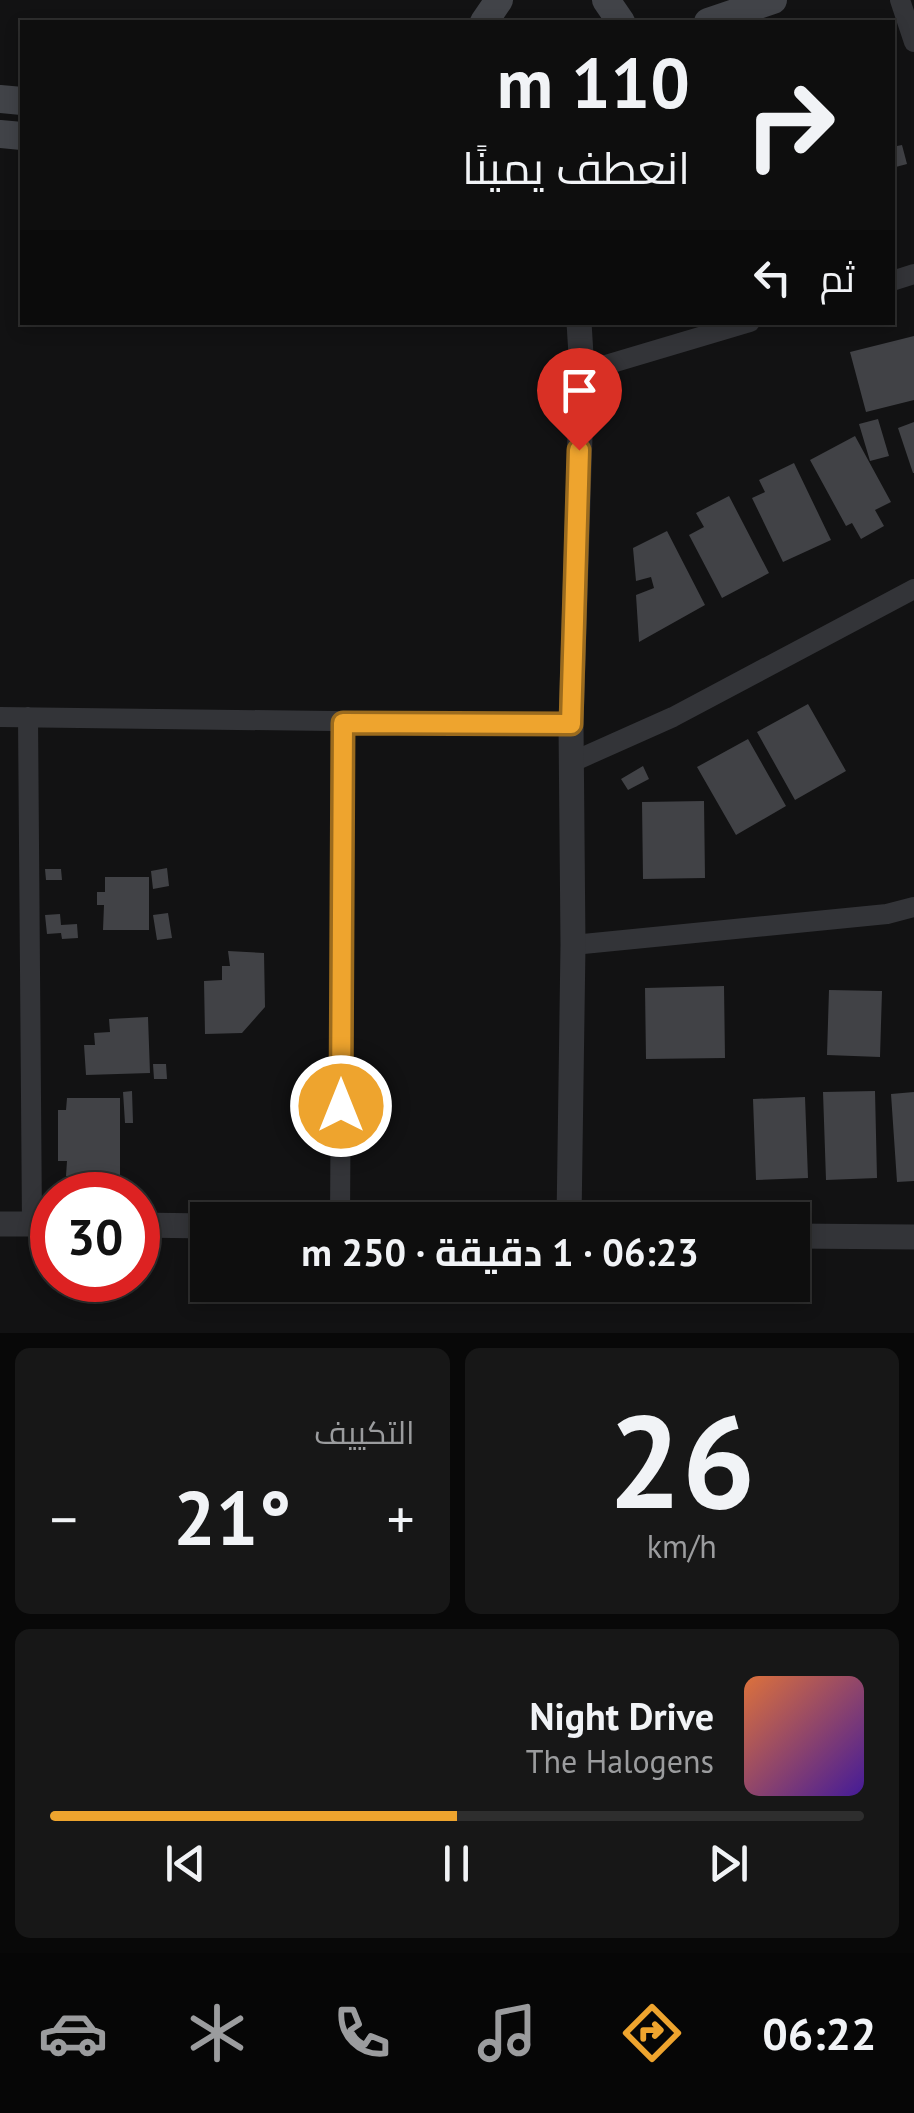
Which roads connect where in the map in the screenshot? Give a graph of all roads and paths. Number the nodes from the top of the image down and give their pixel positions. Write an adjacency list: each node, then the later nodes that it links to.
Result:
1 (773, 0): 3 (main road)
2 (900, 0): 4 (street)
3 (714, 20)
4 (914, 42)
5 (579, 325): 7 (street)
6 (740, 325): 7 (street)
7 (582, 372): 12 (street)
8 (914, 589): 13 (street)
9 (0, 717): 10 (street)
10 (28, 717): 11 (street); 16 (street)
11 (343, 723): 12 (street); 17 (street)
12 (571, 724): 13 (street)
13 (570, 763): 15 (street)
14 (914, 907): 15 (street)
15 (573, 946): 18 (street)
16 (41, 1172)
17 (340, 1202)
18 (569, 1202)
19 (0, 1224): 20 (street)
20 (30, 1224)
21 (160, 1226): 22 (street)
22 (190, 1226)
23 (810, 1236): 24 (street)
24 (914, 1237)

